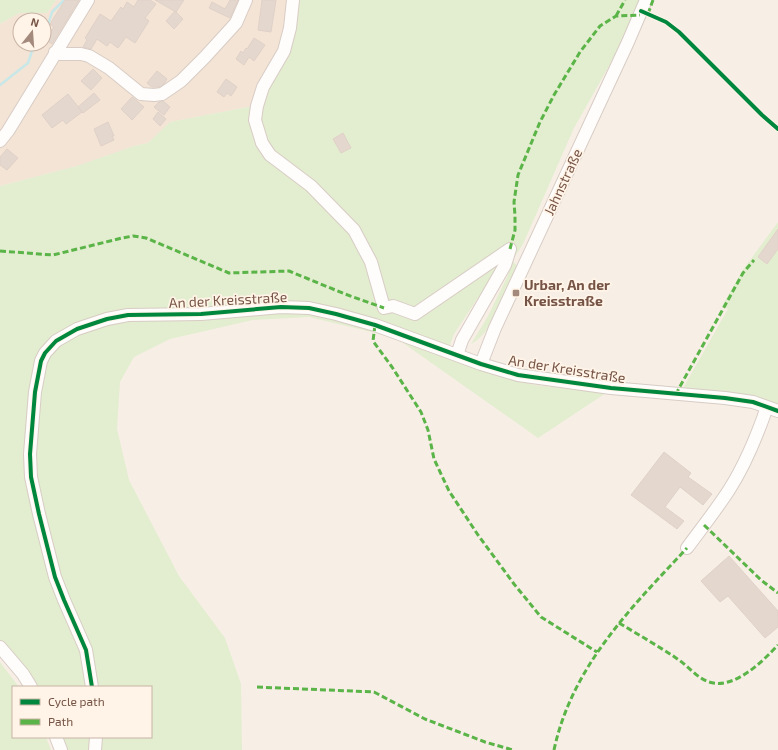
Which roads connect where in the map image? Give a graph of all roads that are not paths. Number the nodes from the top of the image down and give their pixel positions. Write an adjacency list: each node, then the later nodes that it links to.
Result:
1 (88, 0): 5 (street)
2 (246, 0): 5 (street)
3 (293, 0): 7 (street)
4 (646, 0): 8 (street, Jahnstraße)
5 (56, 52): 6 (street)
6 (0, 141)
7 (457, 355): 8 (street, An der Kreisstraße); 13 (street, An der Kreisstraße)
8 (481, 364): 9 (street, An der Kreisstraße)
9 (772, 409): 10 (street)
10 (687, 548)
11 (0, 648): 12 (street)
12 (30, 686)
13 (92, 686)
14 (56, 738): 16 (street)
15 (96, 738): 17 (street)
16 (61, 750)
17 (95, 750)

